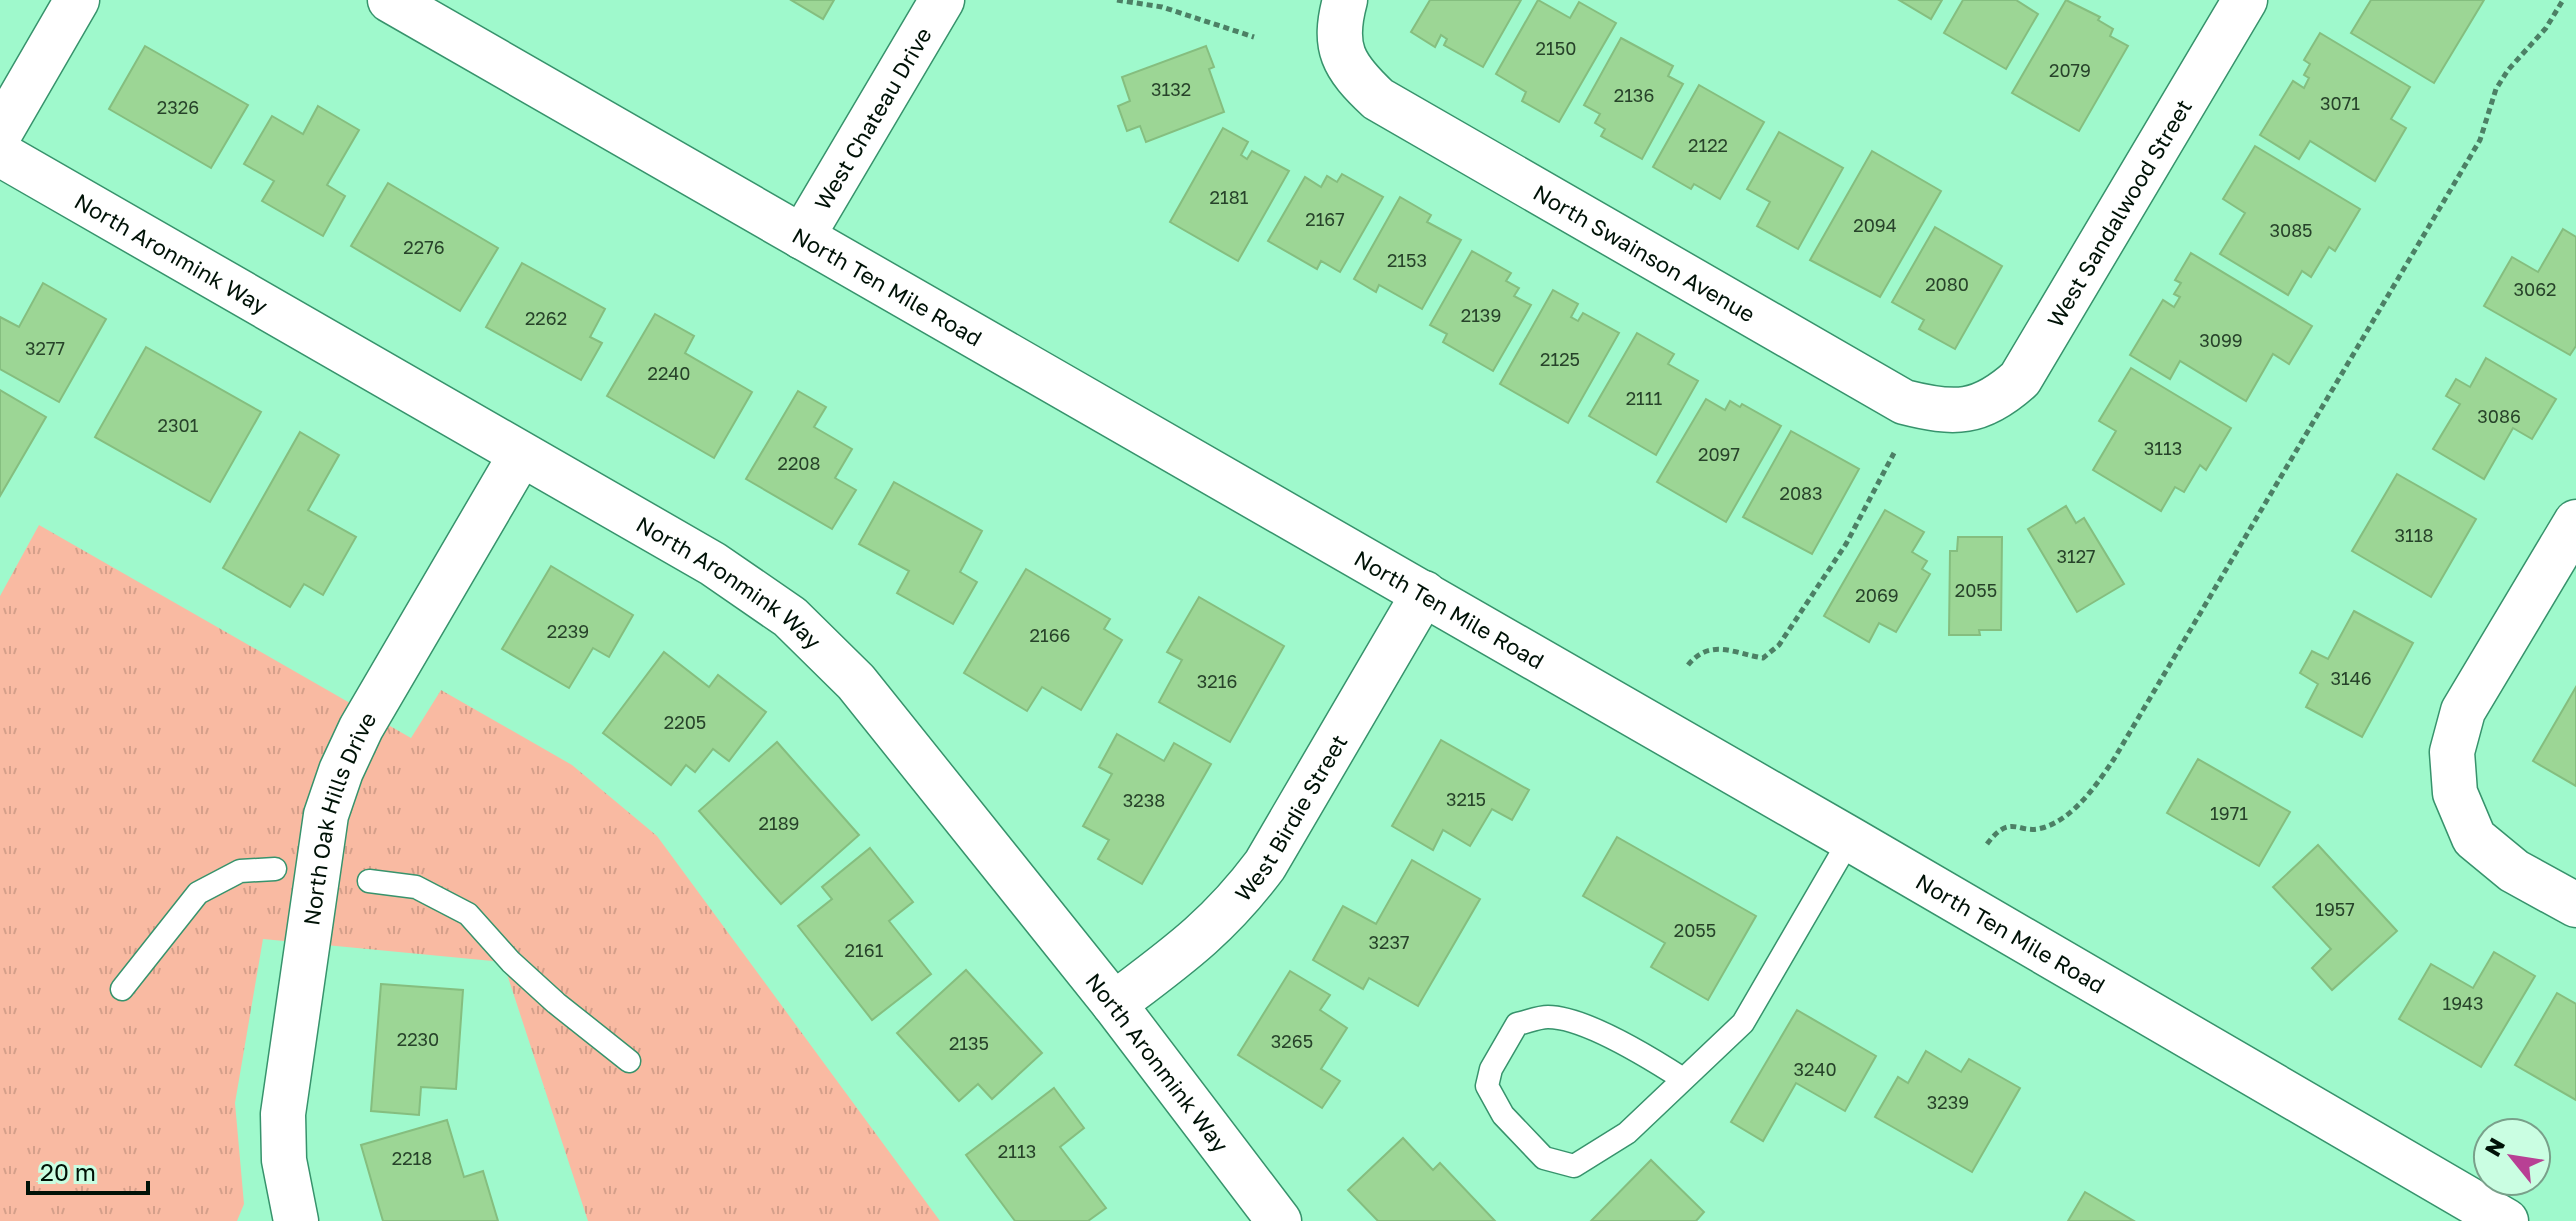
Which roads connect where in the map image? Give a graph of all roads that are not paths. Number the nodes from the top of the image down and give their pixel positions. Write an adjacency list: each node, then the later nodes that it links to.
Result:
1 (77, 0): 6 (street)
2 (390, 0): 8 (street, North Ten Mile Road)
3 (942, 0): 8 (street, West Chateau Drive)
4 (1345, 0): 9 (street, North Swainson Avenue)
5 (2238, 2): 9 (street, West Sandalwood Street)
6 (0, 133)
7 (0, 154): 10 (street, North Aronmink Way)
8 (802, 237): 12 (street, North Ten Mile Road)
9 (1975, 409)
10 (520, 456): 18 (street, North Aronmink Way); 21 (street, North Oak Hills Drive)
11 (2576, 522): 16 (street)
12 (1424, 593): 13 (street, North Ten Mile Road); 18 (street, West Birdie Street)
13 (1850, 839): 20 (lane); 23 (street, North Ten Mile Road)
14 (275, 869): 17 (lane)
15 (369, 881): 19 (lane)
16 (2576, 905)
17 (122, 989)
18 (1114, 1004): 22 (street, North Aronmink Way)
19 (629, 1061)
20 (1683, 1079): 20 (lane)
21 (296, 1221)
22 (1279, 1221)
23 (2506, 1221)

